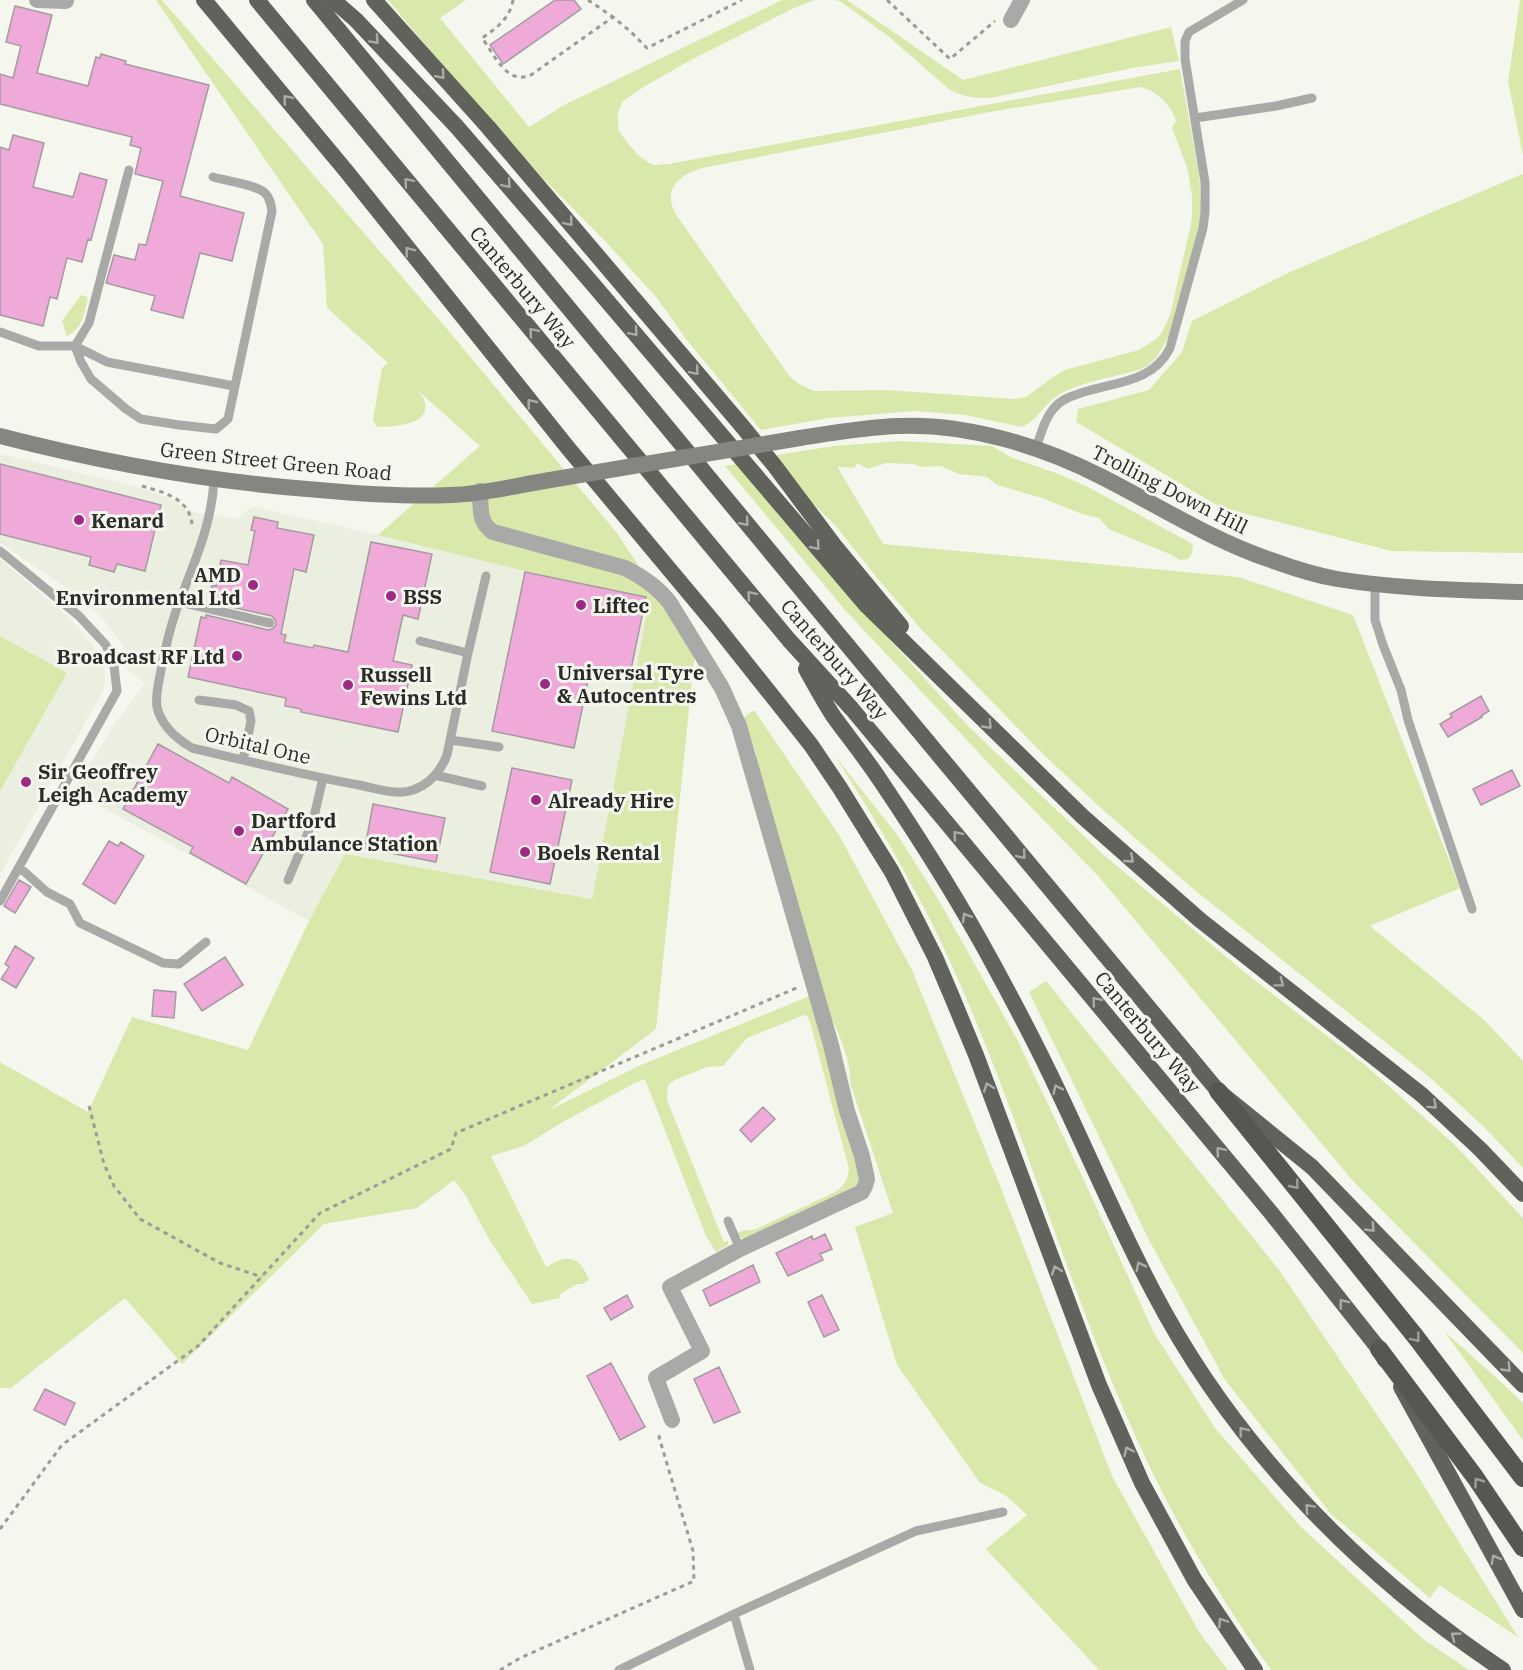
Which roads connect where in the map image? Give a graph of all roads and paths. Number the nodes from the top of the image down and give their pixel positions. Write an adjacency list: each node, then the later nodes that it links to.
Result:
1 (37, 0): 13 (street)
2 (204, 0): 71 (highway, one-way to 2)
3 (257, 0): 36 (highway, Canterbury Way, one-way to 3)
4 (314, 0): 53 (highway, Canterbury Way, one-way to 53)
5 (333, 0): 39 (highway, one-way to 39)
6 (374, 0): 39 (highway, one-way to 39)
7 (513, 0): 14 (path)
8 (588, 0): 14 (path)
9 (742, 0): 14 (path)
10 (887, 0): 15 (path)
11 (1022, 0): 15 (street)
12 (1243, 0): 17 (lane)
13 (66, 1)
14 (613, 17)
15 (1004, 20)
16 (1312, 98): 17 (lane)
17 (1195, 118): 25 (lane)
18 (129, 170): 21 (lane)
19 (213, 177): 22 (lane)
20 (0, 332): 21 (lane)
21 (75, 346): 22 (lane); 22 (lane)
22 (234, 386)
23 (0, 436): 26 (main road, Green Street Green Road)
24 (800, 438): 25 (main road, Trolling Down Hill); 28 (main road, Green Street Green Road, bridge)
25 (1036, 448): 32 (main road, Trolling Down Hill)
26 (214, 480): 28 (main road, Green Street Green Road); 34 (lane, Orbital One)
27 (135, 484): 29 (path)
28 (480, 491): 52 (street)
29 (193, 531)
30 (0, 550): 47 (lane)
31 (486, 576): 38 (lane)
32 (1375, 584): 33 (main road, Trolling Down Hill); 50 (lane)
33 (1523, 592)
34 (180, 602): 35 (lane); 43 (lane, Orbital One)
35 (270, 623)
36 (789, 640): 59 (highway, Canterbury Way, one-way to 36); 72 (highway, one-way to 36)
37 (420, 641): 38 (lane)
38 (468, 653): 41 (lane)
39 (947, 683): 55 (highway, one-way to 55)
40 (199, 700): 43 (lane)
41 (451, 740): 42 (lane); 44 (lane)
42 (499, 747)
43 (243, 760): 45 (lane, Orbital One)
44 (435, 775): 45 (lane, Orbital One); 46 (lane)
45 (323, 778): 48 (lane)
46 (482, 786)
47 (19, 867): 49 (lane); 51 (lane)
48 (288, 880)
49 (0, 901)
50 (1472, 909)
51 (206, 942)
52 (812, 983): 57 (street); 58 (path)
53 (1218, 1091): 60 (highway, Canterbury Way, one-way to 60); 62 (highway, one-way to 62)
54 (89, 1106): 58 (path)
55 (1523, 1194)
56 (728, 1221): 57 (lane)
57 (740, 1249): 61 (street)
58 (262, 1277): 64 (path)
59 (1379, 1349): 65 (highway, one-way to 59); 66 (highway, Canterbury Way, one-way to 59)
60 (1523, 1385)
61 (672, 1420): 68 (path)
62 (1523, 1478)
63 (1003, 1512): 67 (lane)
64 (0, 1529)
65 (1523, 1548)
66 (1523, 1610)
67 (734, 1614): 69 (lane); 70 (lane)
68 (500, 1670)
69 (620, 1670)
70 (750, 1670)
71 (1255, 1670)
72 (1503, 1670)

